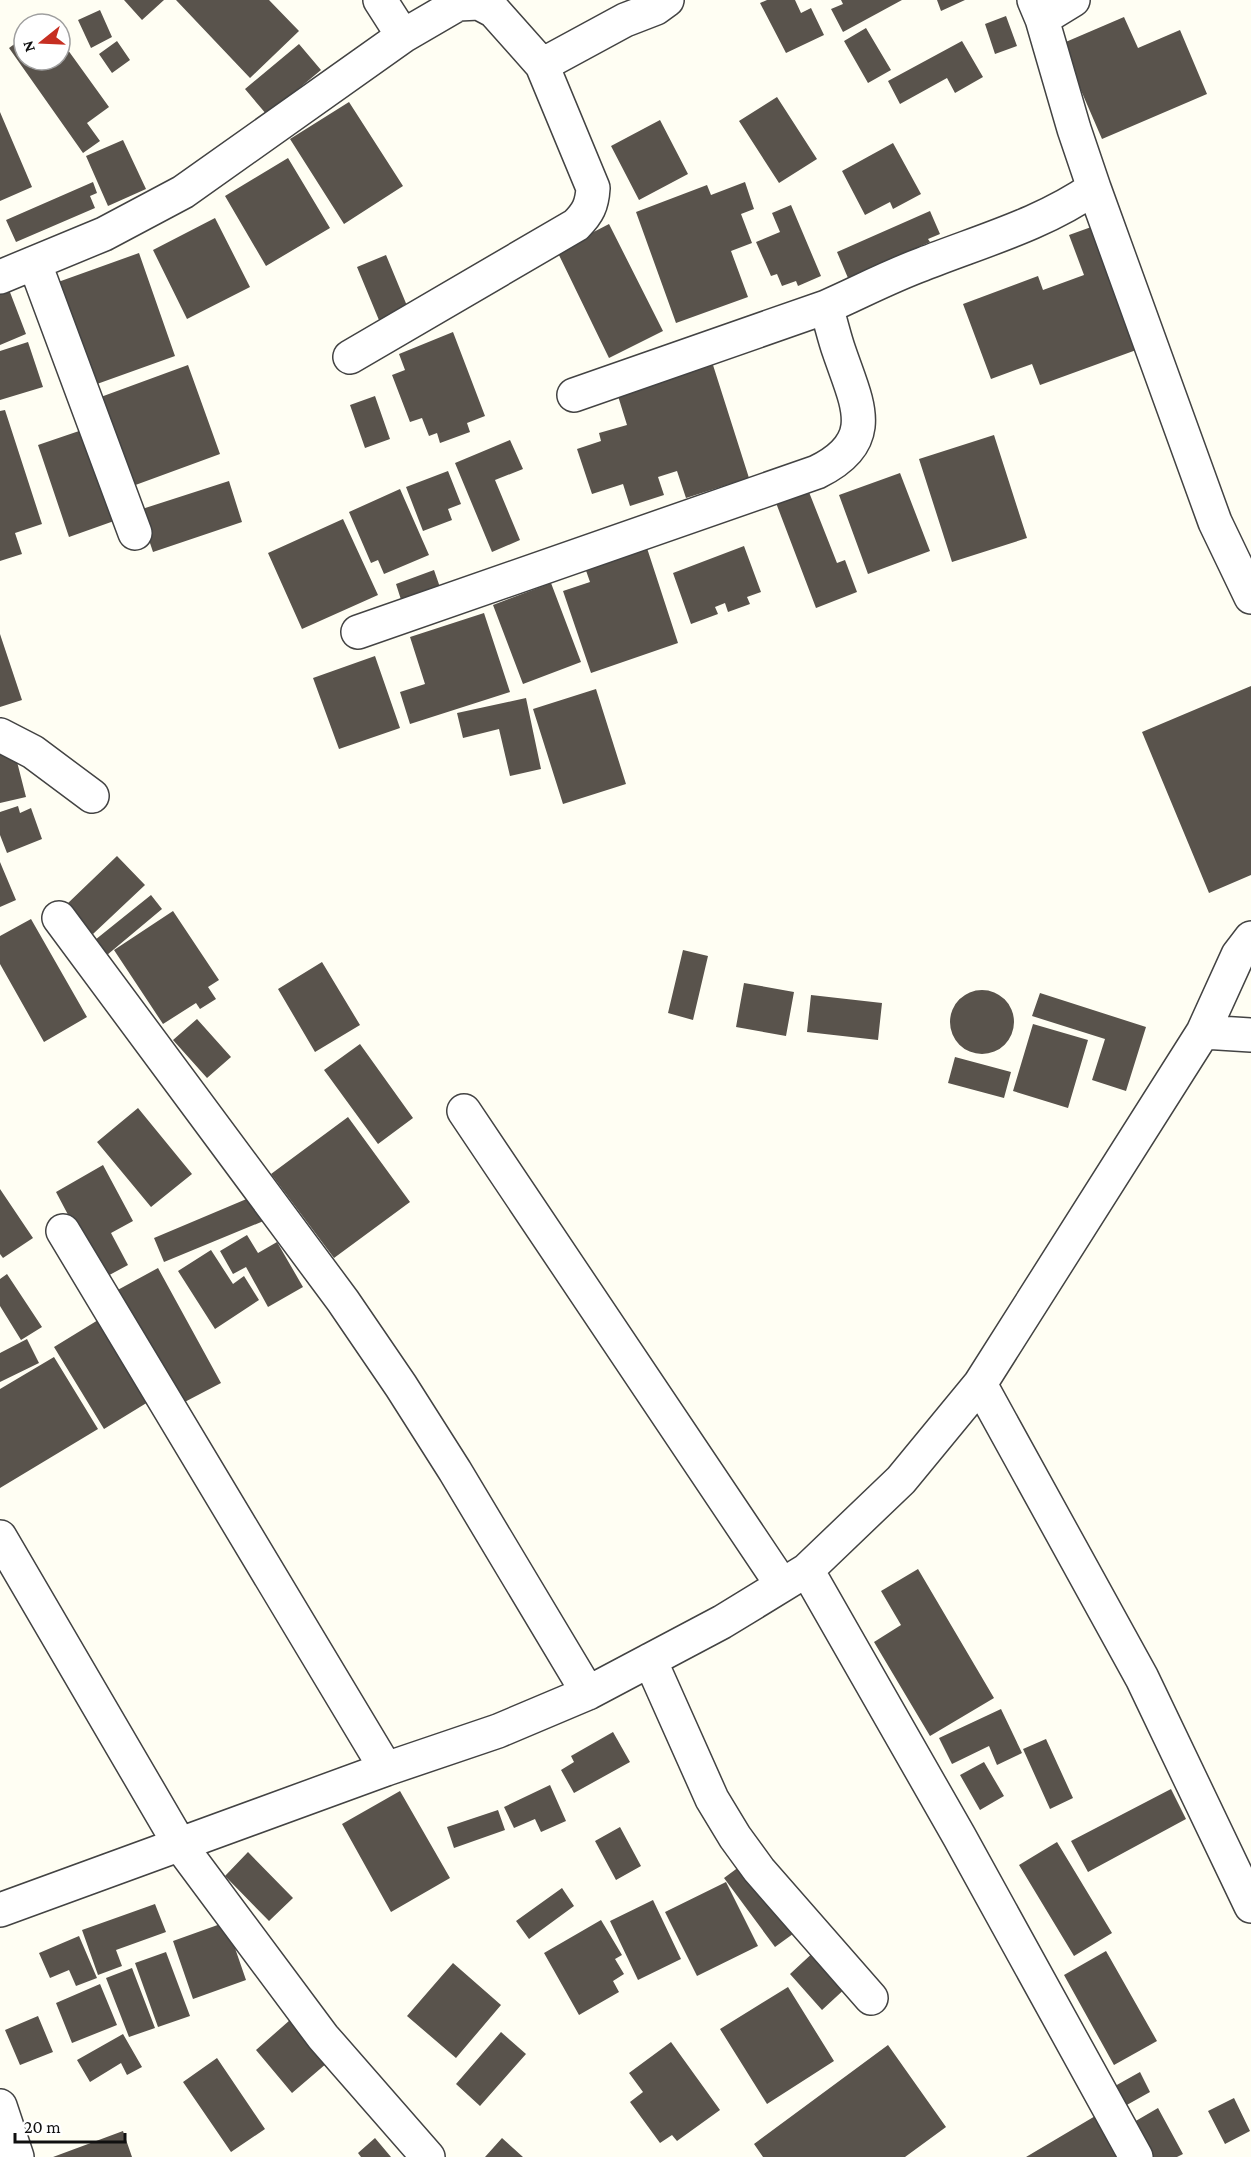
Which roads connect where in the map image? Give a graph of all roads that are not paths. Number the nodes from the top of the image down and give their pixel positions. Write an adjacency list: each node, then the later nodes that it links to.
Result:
1 (380, 0): 5 (street)
2 (667, 0): 6 (street)
3 (1072, 0): 4 (street)
4 (1038, 10): 7 (street)
5 (403, 36): 6 (street); 8 (street)
6 (542, 65): 11 (street)
7 (1094, 188): 10 (street); 14 (street)
8 (35, 264): 9 (street); 13 (street)
9 (0, 278)
10 (826, 307): 12 (street); 15 (street)
11 (350, 357)
12 (574, 395)
13 (135, 533)
14 (1251, 597)
15 (358, 632)
16 (0, 735): 17 (street)
17 (92, 796)
18 (59, 918): 28 (street)
19 (1251, 938): 20 (street)
20 (1203, 1032): 21 (street); 24 (street)
21 (1251, 1035)
22 (464, 1111): 26 (street)
23 (63, 1231): 29 (street)
24 (980, 1384): 26 (street); 31 (street)
25 (0, 1537): 30 (street)
26 (794, 1578): 27 (street); 37 (street)
27 (650, 1660): 28 (street); 33 (street)
28 (588, 1693): 29 (street)
29 (386, 1769): 30 (street)
30 (180, 1845): 32 (street); 36 (street)
31 (1251, 1906)
32 (0, 1910)
33 (871, 1998)
34 (0, 2106): 35 (street)
35 (17, 2157)
36 (428, 2157)
37 (1136, 2157)

